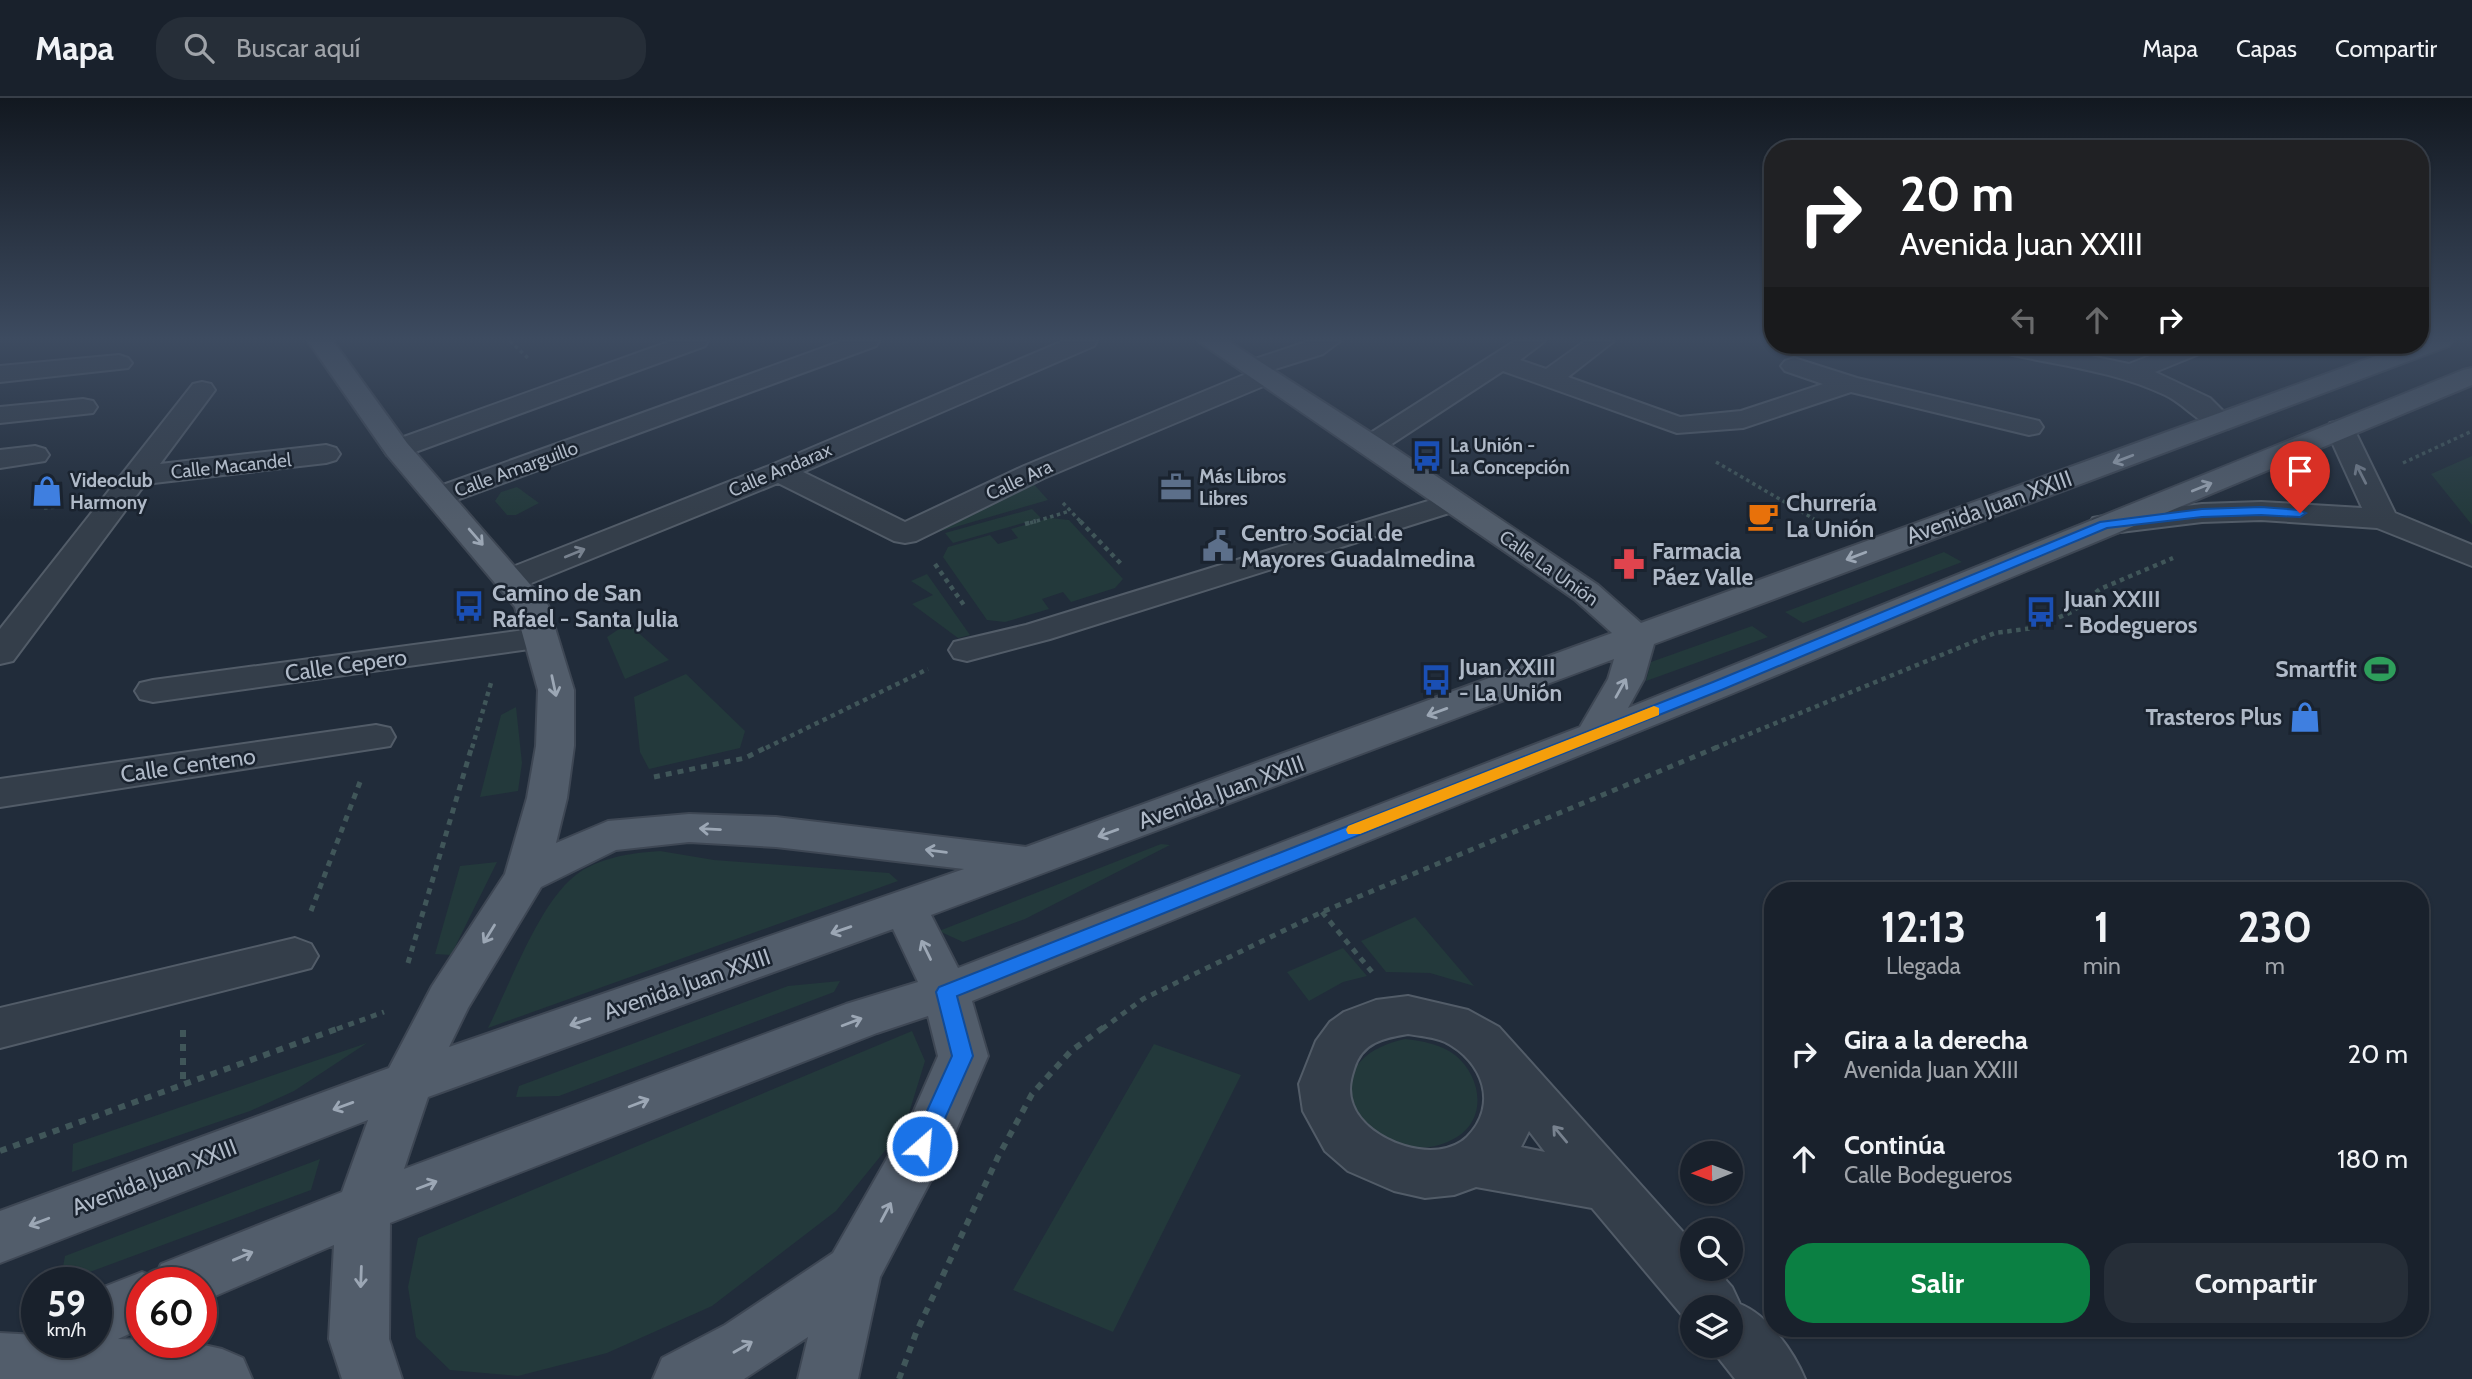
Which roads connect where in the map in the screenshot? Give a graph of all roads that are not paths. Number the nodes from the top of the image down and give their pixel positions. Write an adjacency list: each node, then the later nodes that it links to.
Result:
1 (194, 401): 28 (street)
2 (363, 401): 23 (main road)
3 (530, 401): 23 (street)
4 (702, 401): 29 (street, Calle Amarguillo)
5 (945, 401): 27 (street, Calle Andarax)
6 (1194, 401): 27 (street, Calle Ara)
7 (1303, 401): 22 (main road, Calle La Unión)
8 (1440, 401): 22 (street)
9 (1612, 401): 19 (street)
10 (1758, 401): 19 (street)
11 (1799, 401): 19 (street)
12 (1919, 401): 20 (street)
13 (2198, 401): 18 (street)
14 (2278, 401): 18 (main road, Avenida Juan XXIII)
15 (2411, 401): 21 (main road)
16 (83, 407): 17 (street)
17 (0, 415)
18 (2220, 422): 35 (main road, Avenida Juan XXIII, one-way to 35)
19 (1733, 423)
20 (2029, 427)
21 (2340, 429): 31 (street, one-way to 21); 32 (main road, one-way to 21)
22 (1371, 445): 30 (main road, Calle La Unión)
23 (397, 449): 29 (main road)
24 (326, 454): 28 (street, Calle Macandel)
25 (35, 456): 26 (street)
26 (0, 459)
27 (779, 472): 34 (street, Calle Andarax, one-way to 27)
28 (135, 476): 38 (street)
29 (440, 496): 34 (main road, one-way to 34)
30 (1454, 502): 35 (main road, Calle La Unión); 37 (street)
31 (2377, 506): 32 (street); 33 (street)
32 (2104, 525): 40 (main road)
33 (2472, 556)
34 (512, 579): 36 (main road)
35 (1639, 638): 40 (main road, one-way to 35); 43 (main road, Avenida Juan XXIII, one-way to 43)
36 (540, 639): 39 (street, Calle Cepero); 44 (main road, one-way to 44)
37 (979, 647)
38 (0, 653)
39 (153, 691)
40 (1594, 735): 47 (main road)
41 (376, 737): 42 (street, Calle Centeno)
42 (0, 793)
43 (1028, 862): 44 (main road, one-way to 44); 45 (main road, Avenida Juan XXIII)
44 (526, 876): 50 (main road, one-way to 50)
45 (905, 907): 47 (main road, one-way to 45); 50 (main road, Avenida Juan XXIII, one-way to 50)
46 (295, 956): 48 (street)
47 (946, 992): 53 (main road, one-way to 47); 56 (main road, one-way to 47)
48 (0, 1028)
49 (1491, 1050): 51 (street); 51 (street); 52 (street, one-way to 49)
50 (407, 1083): 53 (main road); 54 (main road, Avenida Juan XXIII, one-way to 54)
51 (1475, 1163): 52 (street)
52 (1605, 1186): 57 (street)
53 (363, 1209): 55 (main road, one-way to 53); 62 (main road, one-way to 62)
54 (0, 1237)
55 (217, 1268)
56 (853, 1272): 63 (main road, one-way to 56); 64 (main road)
57 (1701, 1295)
58 (1743, 1343): 65 (street)
59 (21, 1352): 60 (main road)
60 (0, 1362): 61 (main road)
61 (222, 1379)
62 (372, 1379)
63 (683, 1379)
64 (828, 1379)
65 (1775, 1379)

